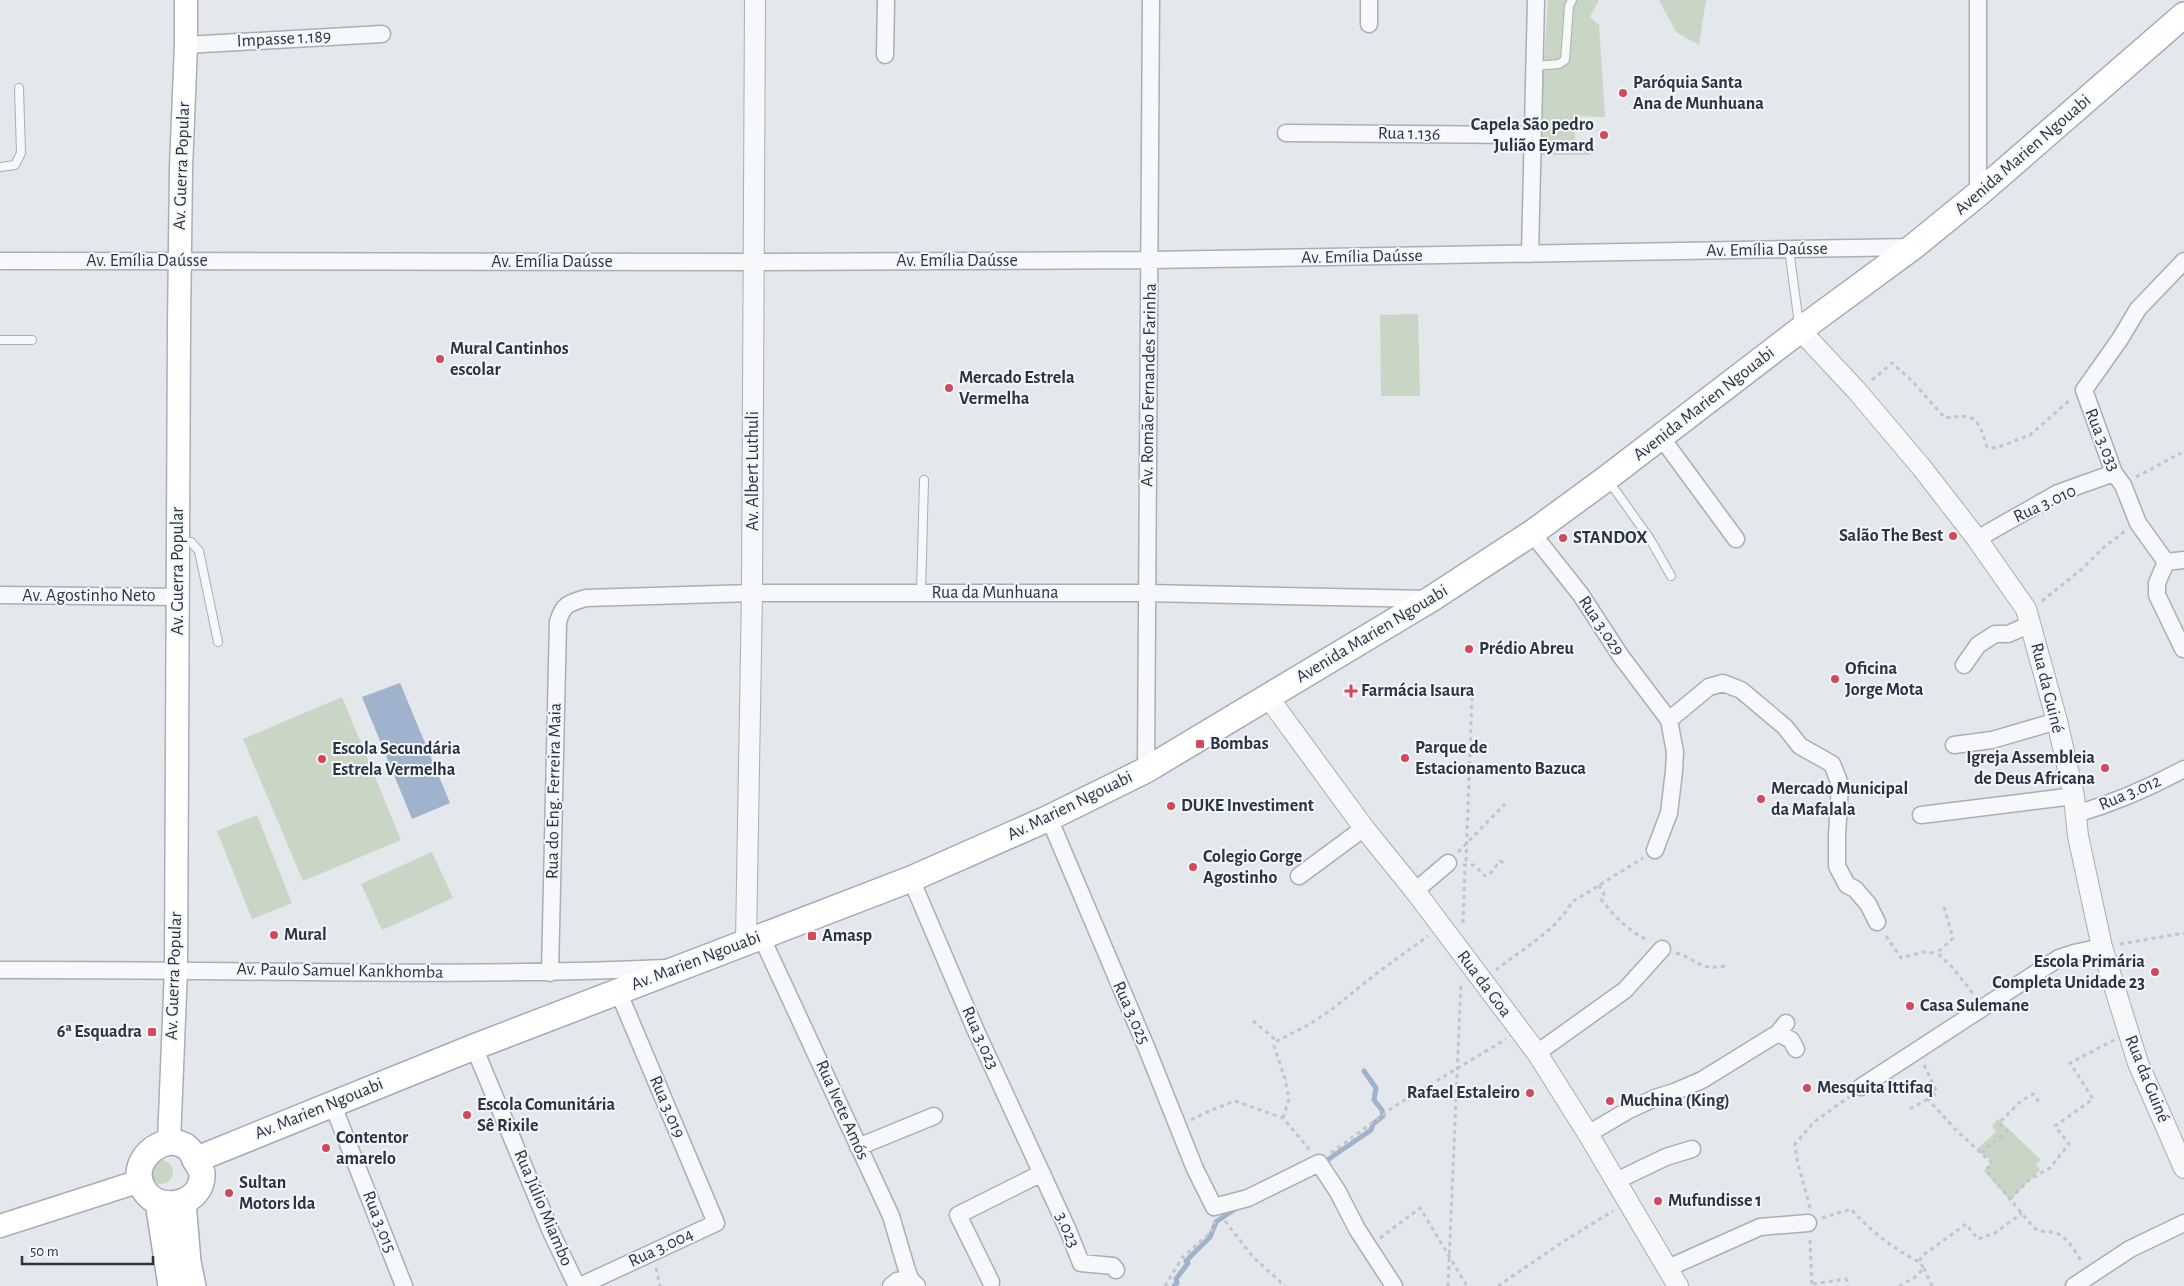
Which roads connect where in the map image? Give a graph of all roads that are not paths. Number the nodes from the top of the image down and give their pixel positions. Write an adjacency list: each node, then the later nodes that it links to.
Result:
1 (186, 0): 12 (main road, Av. Guerra Popular)
2 (755, 0): 27 (street, Av. Albert Luthuli)
3 (886, 0): 13 (street)
4 (1151, 0): 23 (street, Av. Romão Fernandes Farinha)
5 (1369, 0): 10 (street)
6 (1536, 0): 14 (street)
7 (1572, 0): 14 (lane)
8 (1978, 0): 19 (street)
9 (2184, 15): 19 (main road, Avenida Marien Ngouabi)
10 (1369, 24)
11 (382, 34): 12 (street, Impasse 1.189)
12 (186, 45): 25 (main road, Av. Guerra Popular)
13 (885, 55)
14 (1534, 66): 17 (street)
15 (19, 88): 18 (lane)
16 (1286, 133): 17 (street, Rua 1.136)
17 (1532, 135): 22 (street)
18 (0, 167)
19 (1978, 194): 20 (main road, Avenida Marien Ngouabi)
20 (1913, 247): 21 (street, Av. Emília Daússe); 28 (main road, Avenida Marien Ngouabi)
21 (1789, 249): 22 (street, Av. Emília Daússe); 28 (lane)
22 (1530, 254): 23 (street, Av. Emília Daússe)
23 (1150, 260): 27 (street, Av. Emília Daússe); 44 (street, Av. Romão Fernandes Farinha)
24 (0, 261): 25 (street, Av. Emília Daússe)
25 (180, 261): 27 (street, Av. Emília Daússe); 38 (main road, Av. Guerra Popular)
26 (2184, 261): 33 (street, Rua 3.033)
27 (754, 262): 42 (street, Av. Albert Luthuli)
28 (1800, 330): 31 (main road, Avenida Marien Ngouabi); 37 (street, Rua da Guiné)
29 (0, 340): 30 (lane)
30 (32, 340)
31 (1661, 437): 32 (main road, Avenida Marien Ngouabi); 36 (street)
32 (1607, 478): 35 (main road, Avenida Marien Ngouabi); 41 (lane)
33 (2118, 479): 37 (street, Rua 3.010); 40 (street, Rua 3.033)
34 (924, 480): 43 (lane)
35 (1532, 533): 47 (main road, Avenida Marien Ngouabi); 54 (street, Rua 3.029)
36 (1736, 539)
37 (1977, 539): 49 (street, Rua da Guiné)
38 (178, 541): 46 (main road, Av. Guerra Popular); 50 (lane)
39 (2184, 560): 40 (street)
40 (2166, 562): 51 (street)
41 (1671, 576)
42 (752, 592): 43 (street, Rua da Munhuana); 48 (street, Rua da Munhuana); 70 (street, Av. Albert Luthuli)
43 (921, 593): 44 (street, Rua da Munhuana)
44 (1146, 593): 47 (street, Rua da Munhuana); 59 (street, Av. Romão Fernandes Farinha)
45 (0, 595): 46 (street, Av. Agostinho Neto)
46 (178, 597): 74 (main road, Av. Guerra Popular)
47 (1431, 599): 53 (main road, Avenida Marien Ngouabi)
48 (562, 610): 76 (street, Rua do Eng. Ferreira Maia)
49 (2028, 616): 52 (street); 55 (street, Rua da Guiné)
50 (218, 642)
51 (2183, 649)
52 (1964, 665)
53 (1268, 697): 56 (main road, Avenida Marien Ngouabi); 63 (street, Rua da Goa)
54 (1669, 720): 64 (street); 69 (street)
55 (2057, 721): 57 (street); 60 (street, Rua da Guiné)
56 (1189, 744): 59 (main road, Av. Marien Ngouabi)
57 (1954, 745)
58 (2184, 769): 60 (street, Rua 3.012)
59 (1146, 770): 62 (main road, Av. Marien Ngouabi)
60 (2075, 805): 61 (street, Rua 3.012); 71 (street, Rua da Guiné)
61 (1920, 815)
62 (1049, 818): 67 (main road, Av. Marien Ngouabi); 109 (street, Rua 3.025)
63 (1364, 828): 66 (street); 68 (street, Rua da Goa)
64 (1655, 850)
65 (1448, 863): 68 (street)
66 (1299, 876)
67 (910, 879): 70 (main road, Av. Marien Ngouabi); 90 (street, Rua 3.023)
68 (1416, 891): 80 (street, Rua da Goa)
69 (1877, 922)
70 (753, 939): 73 (main road, Av. Marien Ngouabi); 86 (street, Rua Ivete Amós)
71 (2102, 947): 81 (street); 89 (street, Rua da Guiné)
72 (1662, 949): 80 (street)
73 (680, 967): 76 (street, Av. Paulo Samuel Kankhomba); 77 (main road, Av. Marien Ngouabi)
74 (176, 969): 75 (street, Av. Paulo Samuel Kankhomba); 76 (street, Av. Paulo Samuel Kankhomba); 85 (main road, Av. Guerra Popular)
75 (0, 970)
76 (550, 973)
77 (618, 991): 78 (main road, Av. Marien Ngouabi); 97 (street, Rua 3.019)
78 (474, 1047): 82 (main road, Av. Marien Ngouabi); 107 (street, Rua Júlio Miambo)
79 (1796, 1049): 84 (street)
80 (1537, 1053): 84 (street, Rua da Goa)
81 (1861, 1088)
82 (332, 1103): 88 (main road, Av. Marien Ngouabi); 106 (street, Rua 3.015)
83 (934, 1116): 86 (street)
84 (1588, 1134): 92 (street, Rua da Goa)
85 (169, 1142): 88 (main road); 91 (main road)
86 (858, 1147): 103 (street, Rua Ivete Amós)
87 (1692, 1149): 92 (street)
88 (195, 1160): 95 (main road)
89 (2184, 1168)
90 (1042, 1173): 93 (street, Rua 3.023); 102 (street)
91 (140, 1181): 94 (main road); 99 (main road)
92 (1616, 1181): 100 (street, Rua da Goa)
93 (1052, 1197): 101 (street, 3.023)
94 (158, 1202): 95 (main road); 104 (main road)
95 (183, 1202): 105 (main road)
96 (1811, 1222): 100 (street)
97 (716, 1223): 107 (street, Rua 3.004)
98 (2184, 1223): 111 (street)
99 (0, 1226)
100 (1668, 1268): 110 (street, Rua da Goa)
101 (1116, 1270)
102 (991, 1282)
103 (914, 1283): 108 (street)
104 (171, 1286)
105 (193, 1286)
106 (404, 1286)
107 (579, 1286)
108 (891, 1286)
109 (1394, 1286)
110 (1678, 1286)
111 (2074, 1286)

